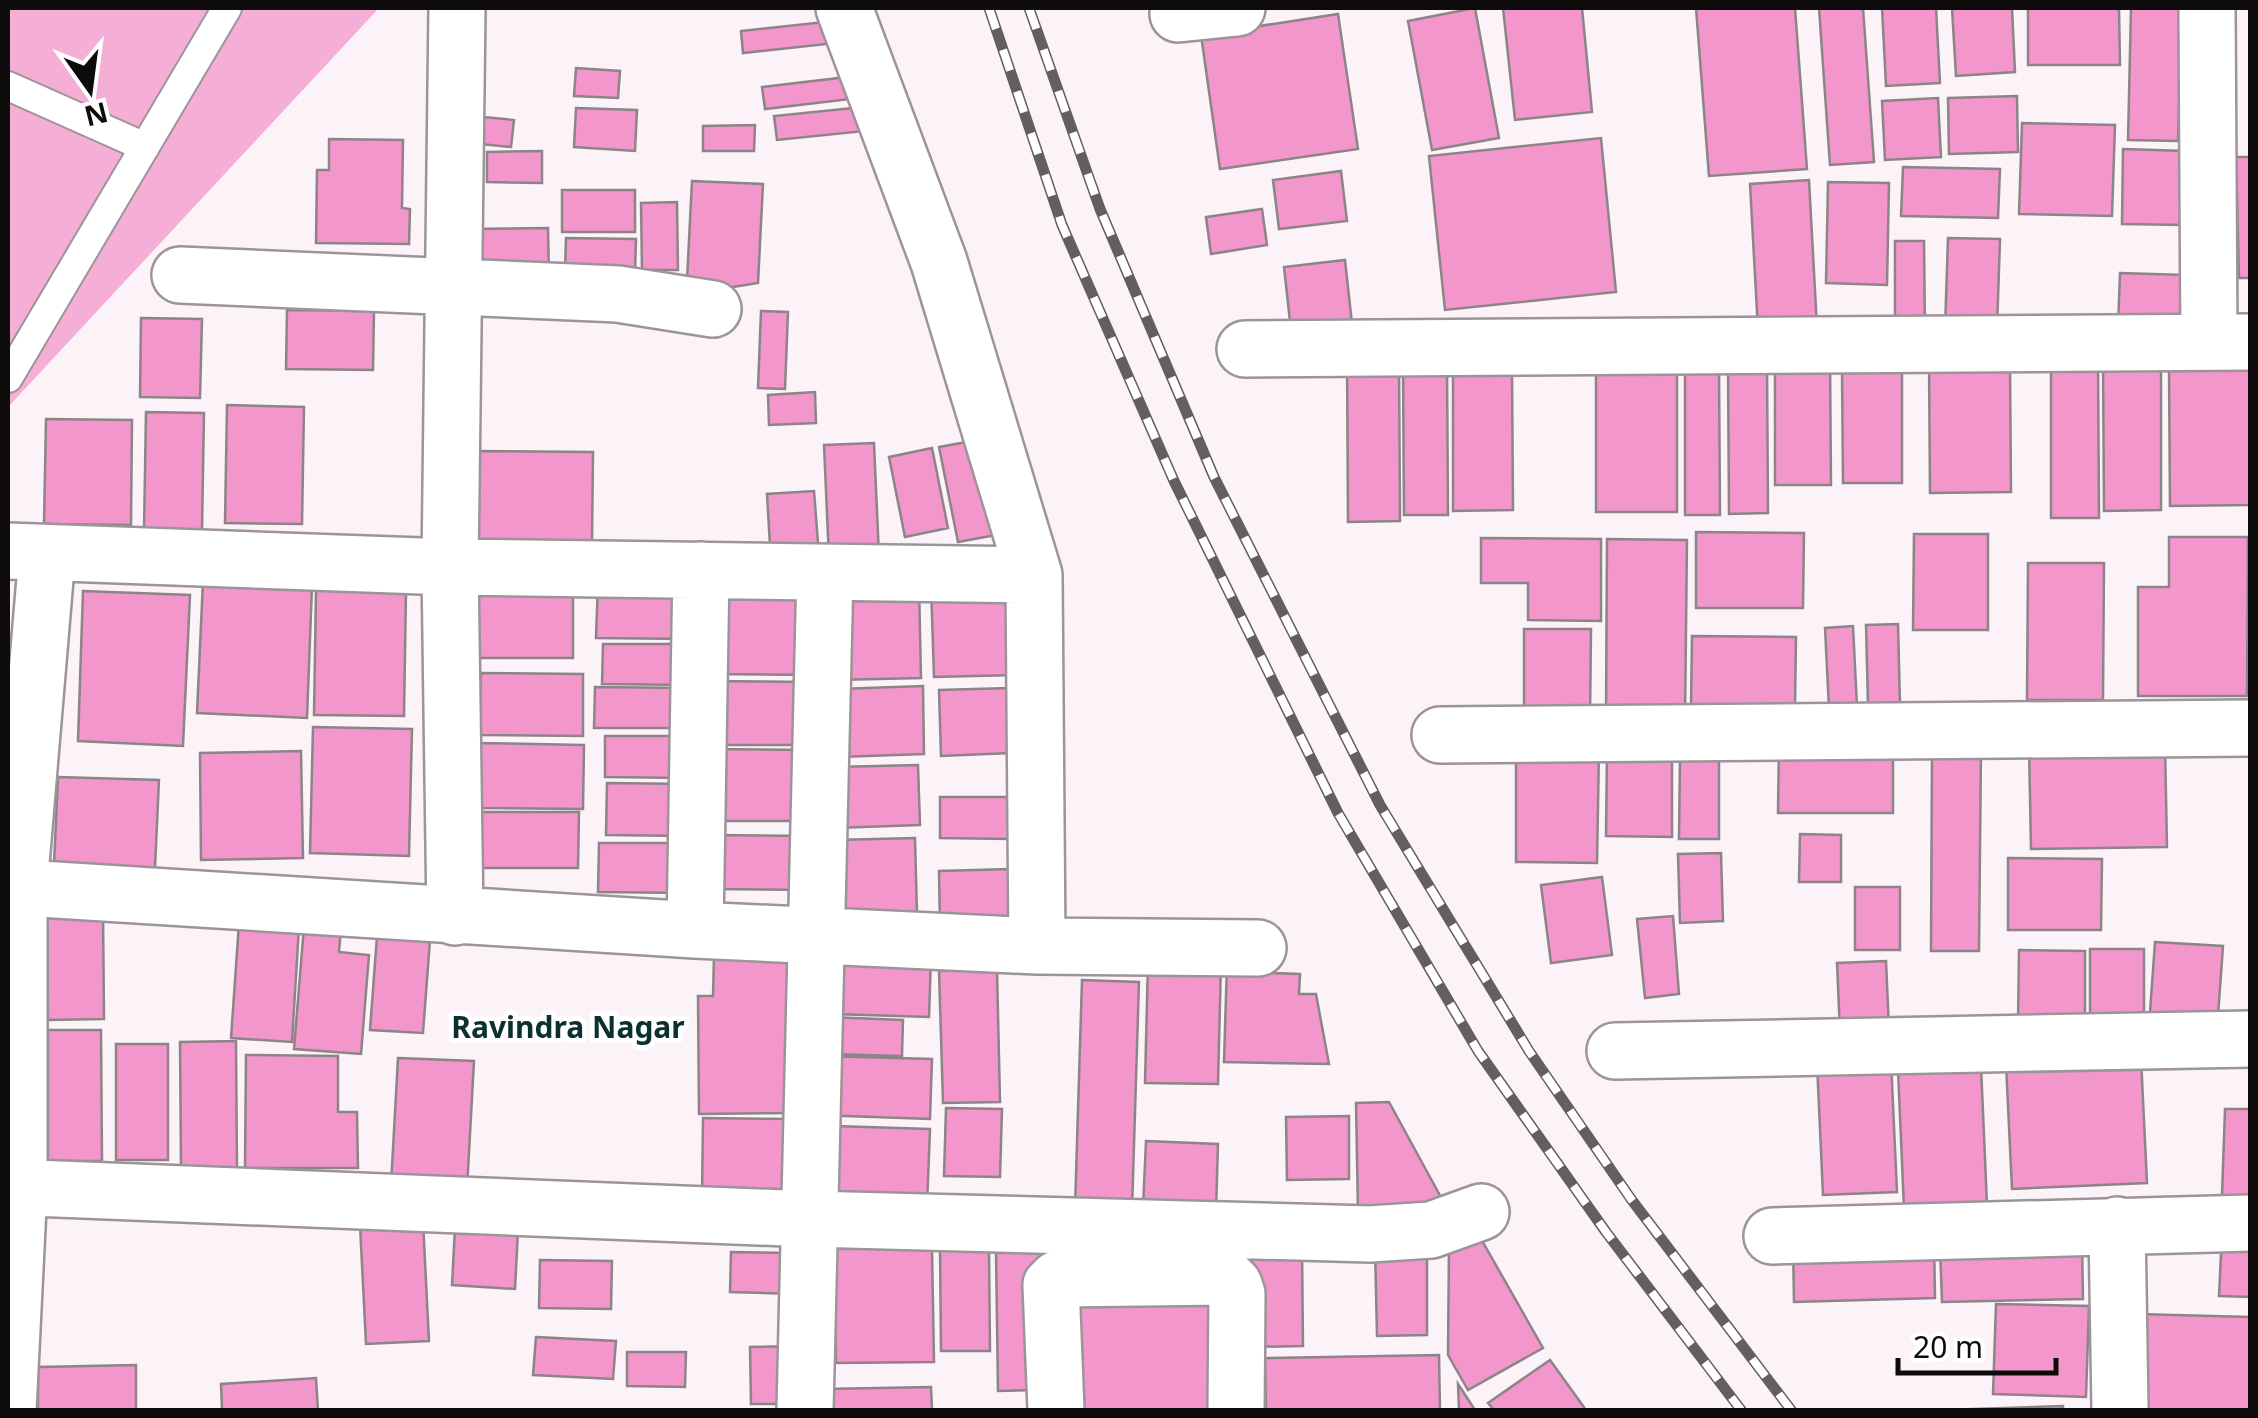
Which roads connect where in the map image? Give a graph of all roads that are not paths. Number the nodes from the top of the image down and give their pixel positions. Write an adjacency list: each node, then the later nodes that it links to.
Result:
1 (227, 8): 8 (lane)
2 (457, 8): 10 (street)
3 (844, 8): 19 (street)
4 (1237, 8): 6 (street)
5 (2207, 8): 12 (street)
6 (1178, 14)
7 (8, 86): 8 (lane)
8 (144, 147): 14 (lane)
9 (180, 275): 10 (street)
10 (453, 287): 11 (street); 16 (street)
11 (713, 308)
12 (2230, 342): 13 (street)
13 (1245, 348)
14 (8, 378)
15 (27, 553): 16 (street); 22 (street)
16 (450, 567): 17 (street); 23 (street)
17 (701, 570): 18 (street); 24 (street)
18 (825, 573): 19 (street); 25 (street)
19 (1034, 575): 26 (street)
20 (2250, 728): 21 (street)
21 (1440, 736)
22 (13, 887): 23 (street); 30 (street)
23 (455, 917): 24 (street)
24 (695, 930): 25 (street)
25 (819, 936): 26 (street); 32 (street)
26 (1038, 946): 27 (street)
27 (1258, 948)
28 (2250, 1039): 29 (street)
29 (1615, 1051)
30 (13, 1187): 32 (street); 36 (street)
31 (1481, 1212): 32 (street)
32 (810, 1219): 37 (street)
33 (2250, 1223): 34 (street)
34 (2117, 1224): 35 (street); 40 (street)
35 (1772, 1236)
36 (8, 1410)
37 (805, 1410)
38 (1056, 1410): 39 (street)
39 (1236, 1410)
40 (2120, 1410)

